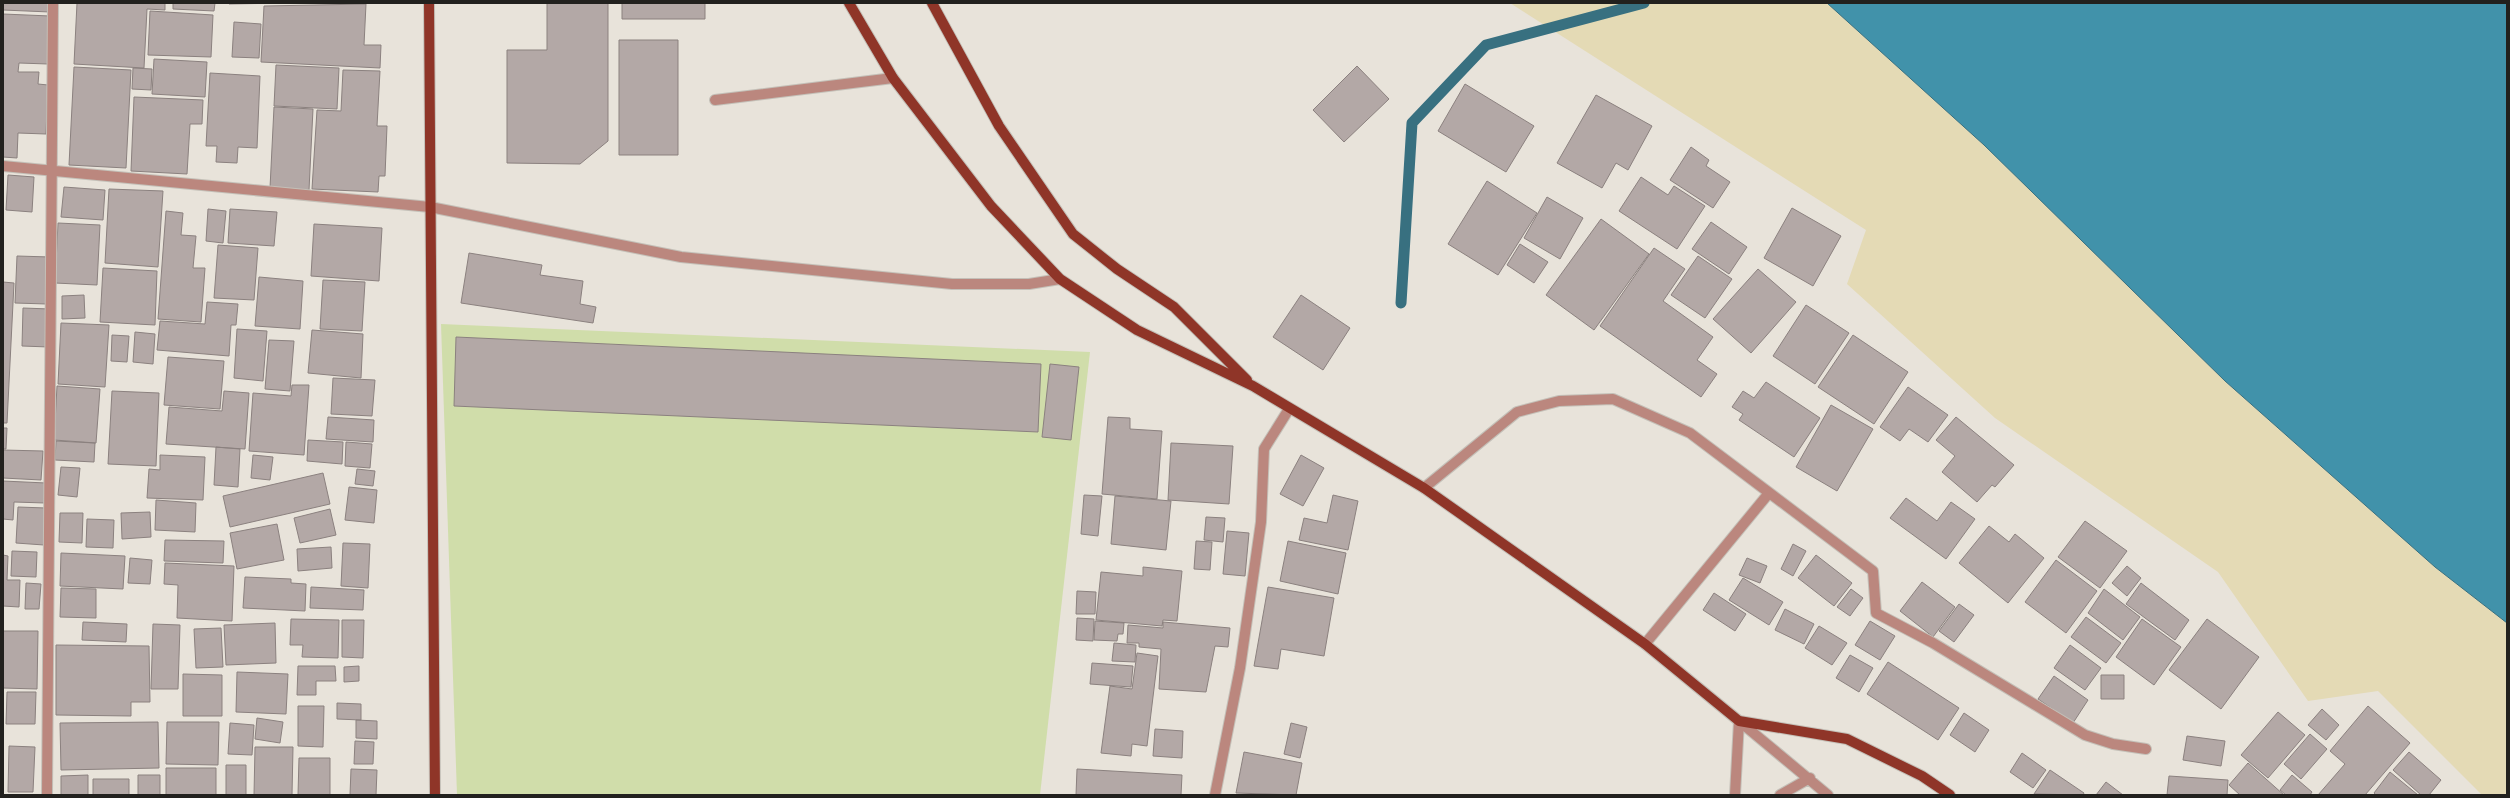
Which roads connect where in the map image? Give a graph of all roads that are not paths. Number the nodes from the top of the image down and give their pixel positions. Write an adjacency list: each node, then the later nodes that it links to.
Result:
1 (53, 3): 8 (street)
2 (429, 3): 9 (main road)
3 (849, 3): 5 (main road)
4 (932, 3): 11 (main road)
5 (893, 78): 6 (street); 10 (main road)
6 (715, 100)
7 (3, 166): 8 (street)
8 (53, 169): 9 (street); 19 (street)
9 (430, 208): 10 (street); 20 (main road)
10 (1060, 279): 11 (main road)
11 (1253, 386): 12 (main road)
12 (1289, 409): 13 (main road); 21 (street)
13 (1424, 488): 14 (street); 15 (main road)
14 (1768, 493): 15 (street); 17 (street)
15 (1645, 644): 16 (main road)
16 (1739, 721): 18 (street); 22 (street); 25 (main road)
17 (2146, 749)
18 (1810, 778): 23 (street); 24 (street)
19 (46, 795)
20 (435, 795)
21 (1215, 795)
22 (1735, 795)
23 (1780, 795)
24 (1828, 795)
25 (1950, 795)

